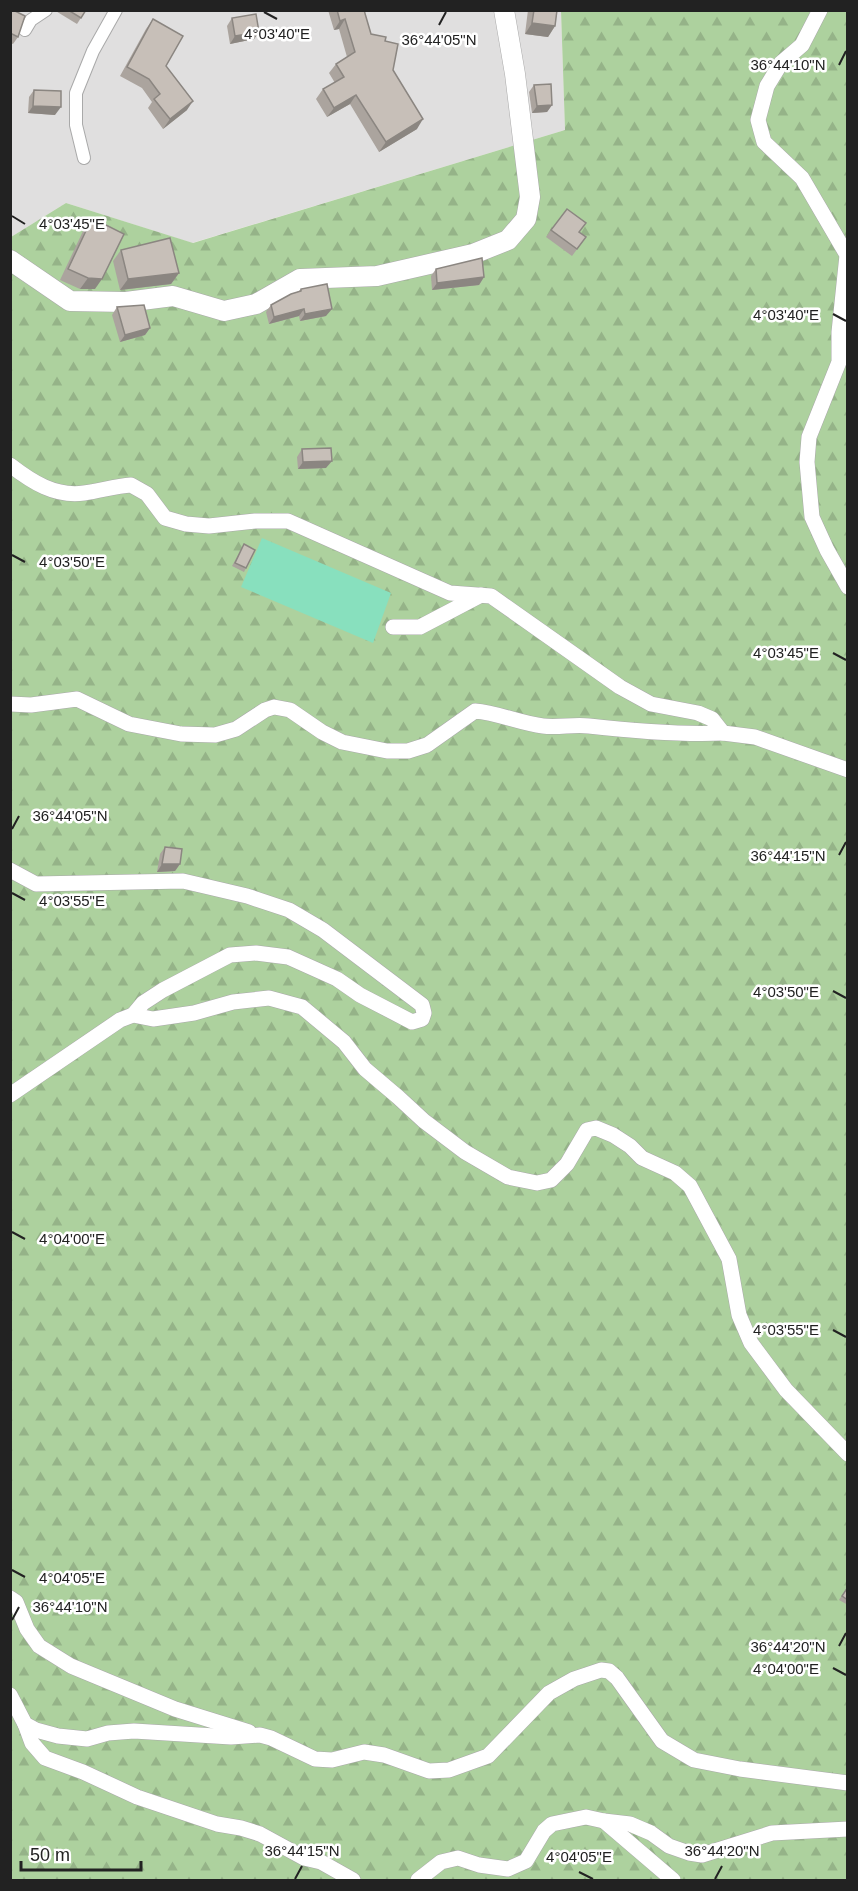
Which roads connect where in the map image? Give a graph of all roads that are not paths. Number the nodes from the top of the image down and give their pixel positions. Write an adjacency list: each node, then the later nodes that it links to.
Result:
1 (46, 10): 5 (street)
2 (116, 10): 6 (street)
3 (504, 10): 7 (street)
4 (820, 10): 9 (street)
5 (25, 30)
6 (84, 158)
7 (10, 260)
8 (10, 465): 10 (street)
9 (848, 587)
10 (481, 595): 11 (street); 13 (street)
11 (393, 627)
12 (10, 704): 13 (street)
13 (723, 733): 14 (street)
14 (848, 770)
15 (10, 870): 16 (street)
16 (133, 1015): 17 (street); 18 (street)
17 (10, 1095)
18 (848, 1454)
19 (10, 1598): 22 (street)
20 (10, 1695): 21 (street)
21 (25, 1724): 22 (street); 26 (street)
22 (260, 1735): 23 (street)
23 (848, 1784)
24 (604, 1821): 25 (street); 27 (street); 28 (street)
25 (848, 1829)
26 (353, 1881)
27 (418, 1881)
28 (673, 1881)

